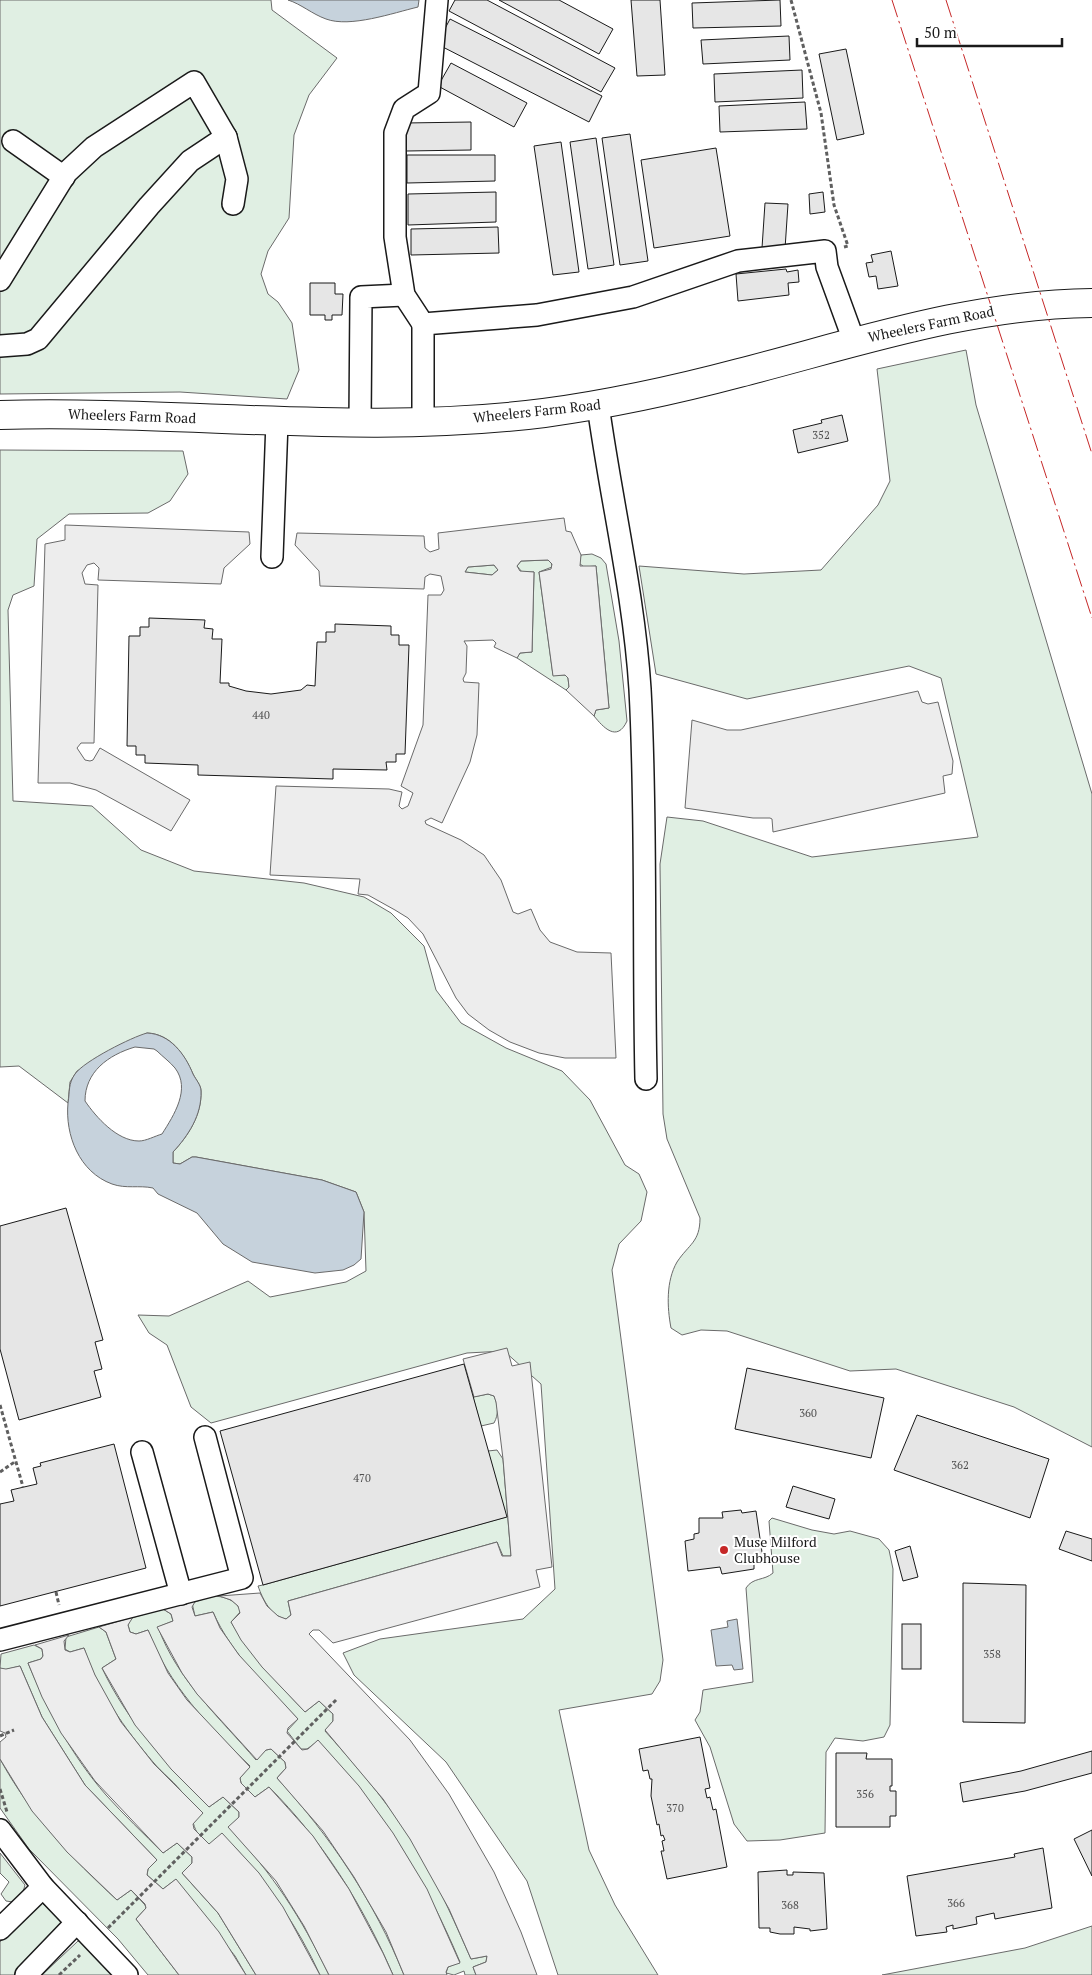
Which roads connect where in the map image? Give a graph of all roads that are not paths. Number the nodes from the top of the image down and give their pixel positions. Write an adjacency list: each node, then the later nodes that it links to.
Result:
1 (437, 0): 7 (lane)
2 (226, 137): 4 (lane); 5 (lane); 11 (lane)
3 (13, 142): 4 (lane)
4 (64, 176): 6 (lane)
5 (233, 204)
6 (0, 280)
7 (404, 295): 9 (lane); 16 (lane)
8 (1092, 303): 10 (main road, Wheelers Farm Road)
9 (423, 324): 10 (lane); 14 (lane)
10 (854, 341): 12 (main road, Wheelers Farm Road)
11 (0, 346)
12 (598, 405): 14 (main road, Wheelers Farm Road); 18 (lane)
13 (0, 415): 15 (main road, Wheelers Farm Road)
14 (423, 421): 16 (main road, Wheelers Farm Road)
15 (277, 422): 16 (main road, Wheelers Farm Road); 17 (lane)
16 (360, 423)
17 (272, 557)
18 (646, 1079)
19 (206, 1437): 21 (lane)
20 (142, 1452): 21 (lane)
21 (181, 1594): 22 (lane)
22 (0, 1640)
23 (0, 1830): 24 (lane)
24 (43, 1887): 25 (lane); 26 (lane)
25 (77, 1922): 27 (lane); 28 (lane)
26 (0, 1929)
27 (26, 1975)
28 (127, 1975)

